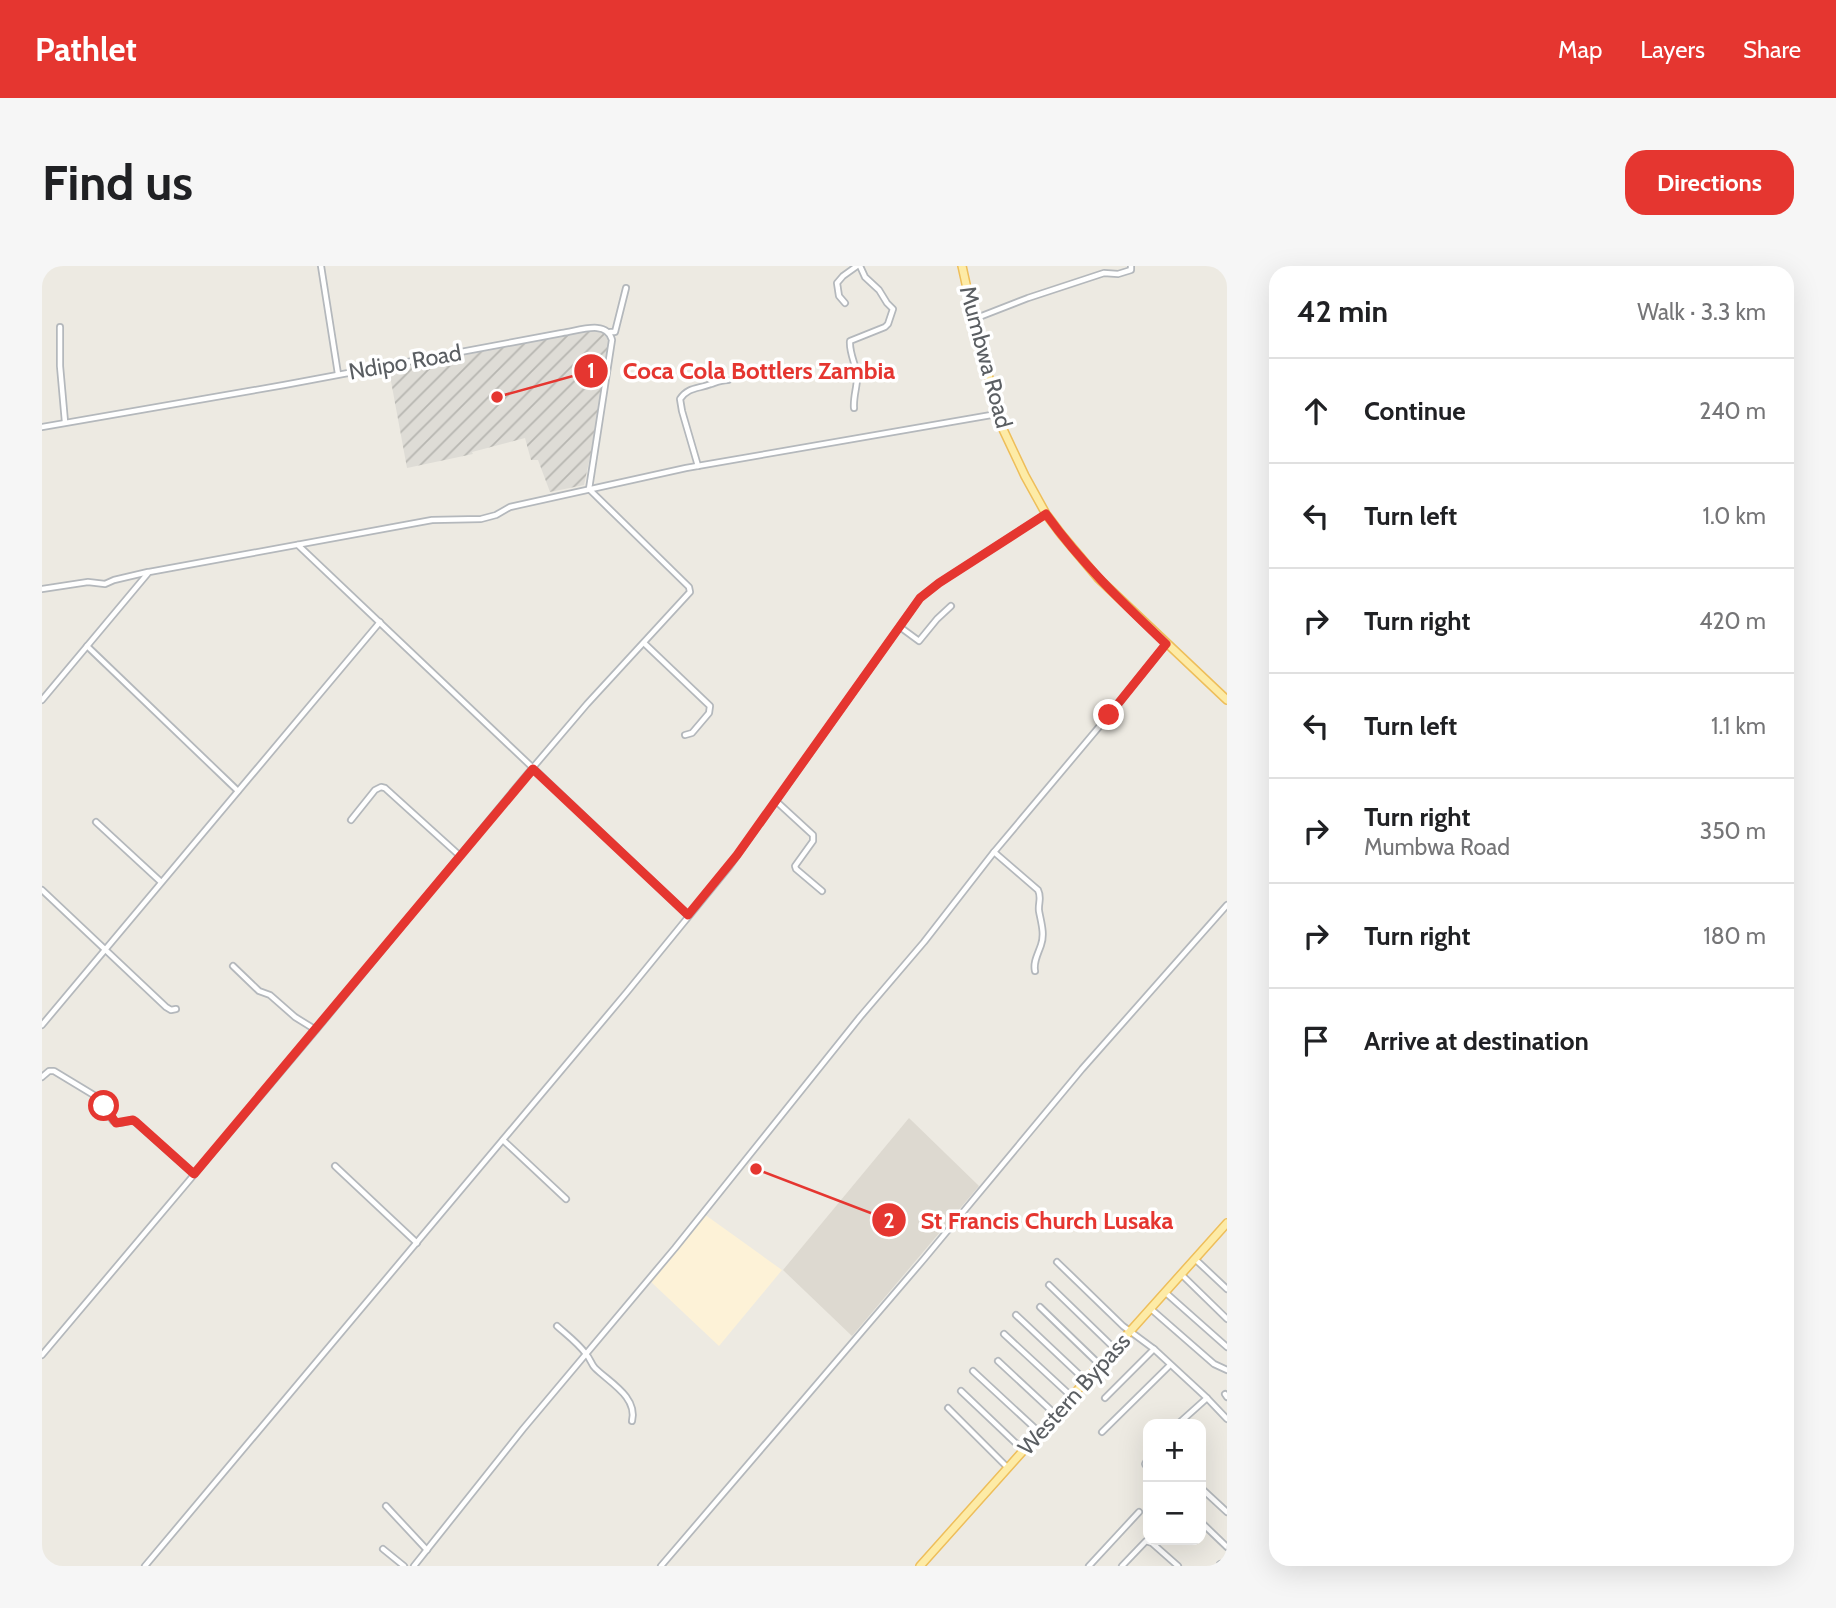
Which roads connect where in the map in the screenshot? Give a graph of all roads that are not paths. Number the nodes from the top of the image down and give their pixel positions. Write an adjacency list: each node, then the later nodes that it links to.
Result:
1 (321, 266): 10 (street)
2 (858, 266): 6 (street); 12 (street)
3 (962, 266): 7 (main road, Mumbwa Road)
4 (1131, 266): 7 (street)
5 (626, 288): 9 (street)
6 (845, 303)
7 (974, 320): 13 (main road, Mumbwa Road)
8 (60, 327): 14 (street)
9 (609, 332): 10 (street, Ndipo Road); 17 (street)
10 (338, 374): 14 (street, Ndipo Road)
11 (728, 380): 16 (street)
12 (854, 408)
13 (997, 414): 16 (street); 18 (main road, Mumbwa Road)
14 (65, 422): 15 (street, Ndipo Road)
15 (42, 427)
16 (698, 466): 17 (street)
17 (589, 489): 19 (street); 25 (street)
18 (1046, 514): 24 (street); 26 (main road, Mumbwa Road)
19 (297, 544): 20 (street); 23 (street)
20 (149, 572): 21 (street); 27 (street)
21 (42, 589)
22 (951, 606): 24 (street)
23 (380, 622): 31 (street); 32 (street)
24 (900, 627): 33 (street)
25 (644, 643): 30 (street); 31 (street)
26 (1166, 644): 29 (main road, Mumbwa Road); 36 (street)
27 (87, 646): 28 (street); 32 (street)
28 (42, 700)
29 (1227, 700)
30 (684, 735)
31 (533, 769): 37 (street); 42 (street)
32 (238, 790): 38 (street)
33 (776, 801): 40 (street); 42 (street)
34 (351, 820): 37 (street)
35 (96, 822): 38 (street)
36 (994, 852): 45 (street); 72 (street)
37 (459, 855): 48 (street)
38 (161, 882): 43 (street)
39 (42, 890): 43 (street)
40 (822, 891)
41 (1227, 905): 104 (street)
42 (688, 915): 50 (street)
43 (104, 950): 46 (street); 47 (street)
44 (233, 965): 48 (street)
45 (1035, 971)
46 (176, 1009)
47 (42, 1025)
48 (316, 1030): 52 (street)
49 (42, 1077): 52 (street)
50 (503, 1140): 53 (street); 55 (street)
51 (335, 1166): 55 (street)
52 (194, 1174): 73 (street)
53 (566, 1199)
54 (1227, 1223): 56 (main road, Western Bypass)
55 (417, 1243): 101 (street)
56 (1195, 1259): 58 (main road, Western Bypass); 60 (street)
57 (1057, 1262): 67 (street)
58 (1181, 1274): 61 (main road, Western Bypass); 65 (street)
59 (1049, 1285): 70 (street)
60 (1227, 1289)
61 (1165, 1292): 63 (main road, Western Bypass); 69 (street)
62 (1040, 1307): 75 (street)
63 (1150, 1308): 67 (main road, Western Bypass); 77 (street)
64 (1016, 1315): 79 (street)
65 (1227, 1319)
66 (557, 1326): 72 (street)
67 (1130, 1331): 70 (main road, Western Bypass); 71 (street)
68 (1004, 1334): 81 (street)
69 (1227, 1347)
70 (1115, 1349): 75 (main road, Western Bypass)
71 (1154, 1349): 76 (street); 82 (street)
72 (586, 1353): 88 (street); 100 (street)
73 (42, 1355)
74 (998, 1361): 85 (street)
75 (1100, 1365): 79 (main road, Western Bypass)
76 (1170, 1365): 83 (street); 89 (street)
77 (1227, 1370)
78 (973, 1371): 90 (street)
79 (1086, 1381): 81 (main road, Western Bypass)
80 (961, 1391): 91 (street)
81 (1072, 1396): 85 (main road, Western Bypass)
82 (1105, 1398)
83 (1207, 1398): 86 (street); 87 (street)
84 (948, 1408): 92 (street)
85 (1055, 1415): 90 (main road, Western Bypass)
86 (1184, 1419)
87 (1227, 1419)
88 (632, 1421)
89 (1102, 1432)
90 (1040, 1433): 91 (main road, Western Bypass)
91 (1024, 1450): 92 (main road, Western Bypass)
92 (1008, 1468): 105 (main road, Western Bypass)
93 (1206, 1493): 96 (street)
94 (386, 1506): 100 (street)
95 (1139, 1512): 106 (street)
96 (1227, 1512)
97 (1206, 1527): 98 (street)
98 (1227, 1548)
99 (383, 1549): 102 (street)
100 (427, 1550): 103 (street)
101 (145, 1566)
102 (404, 1566)
103 (414, 1566)
104 (661, 1566)
105 (920, 1566)
106 (1089, 1566)
107 (1122, 1566): 108 (street)
108 (1178, 1566)

